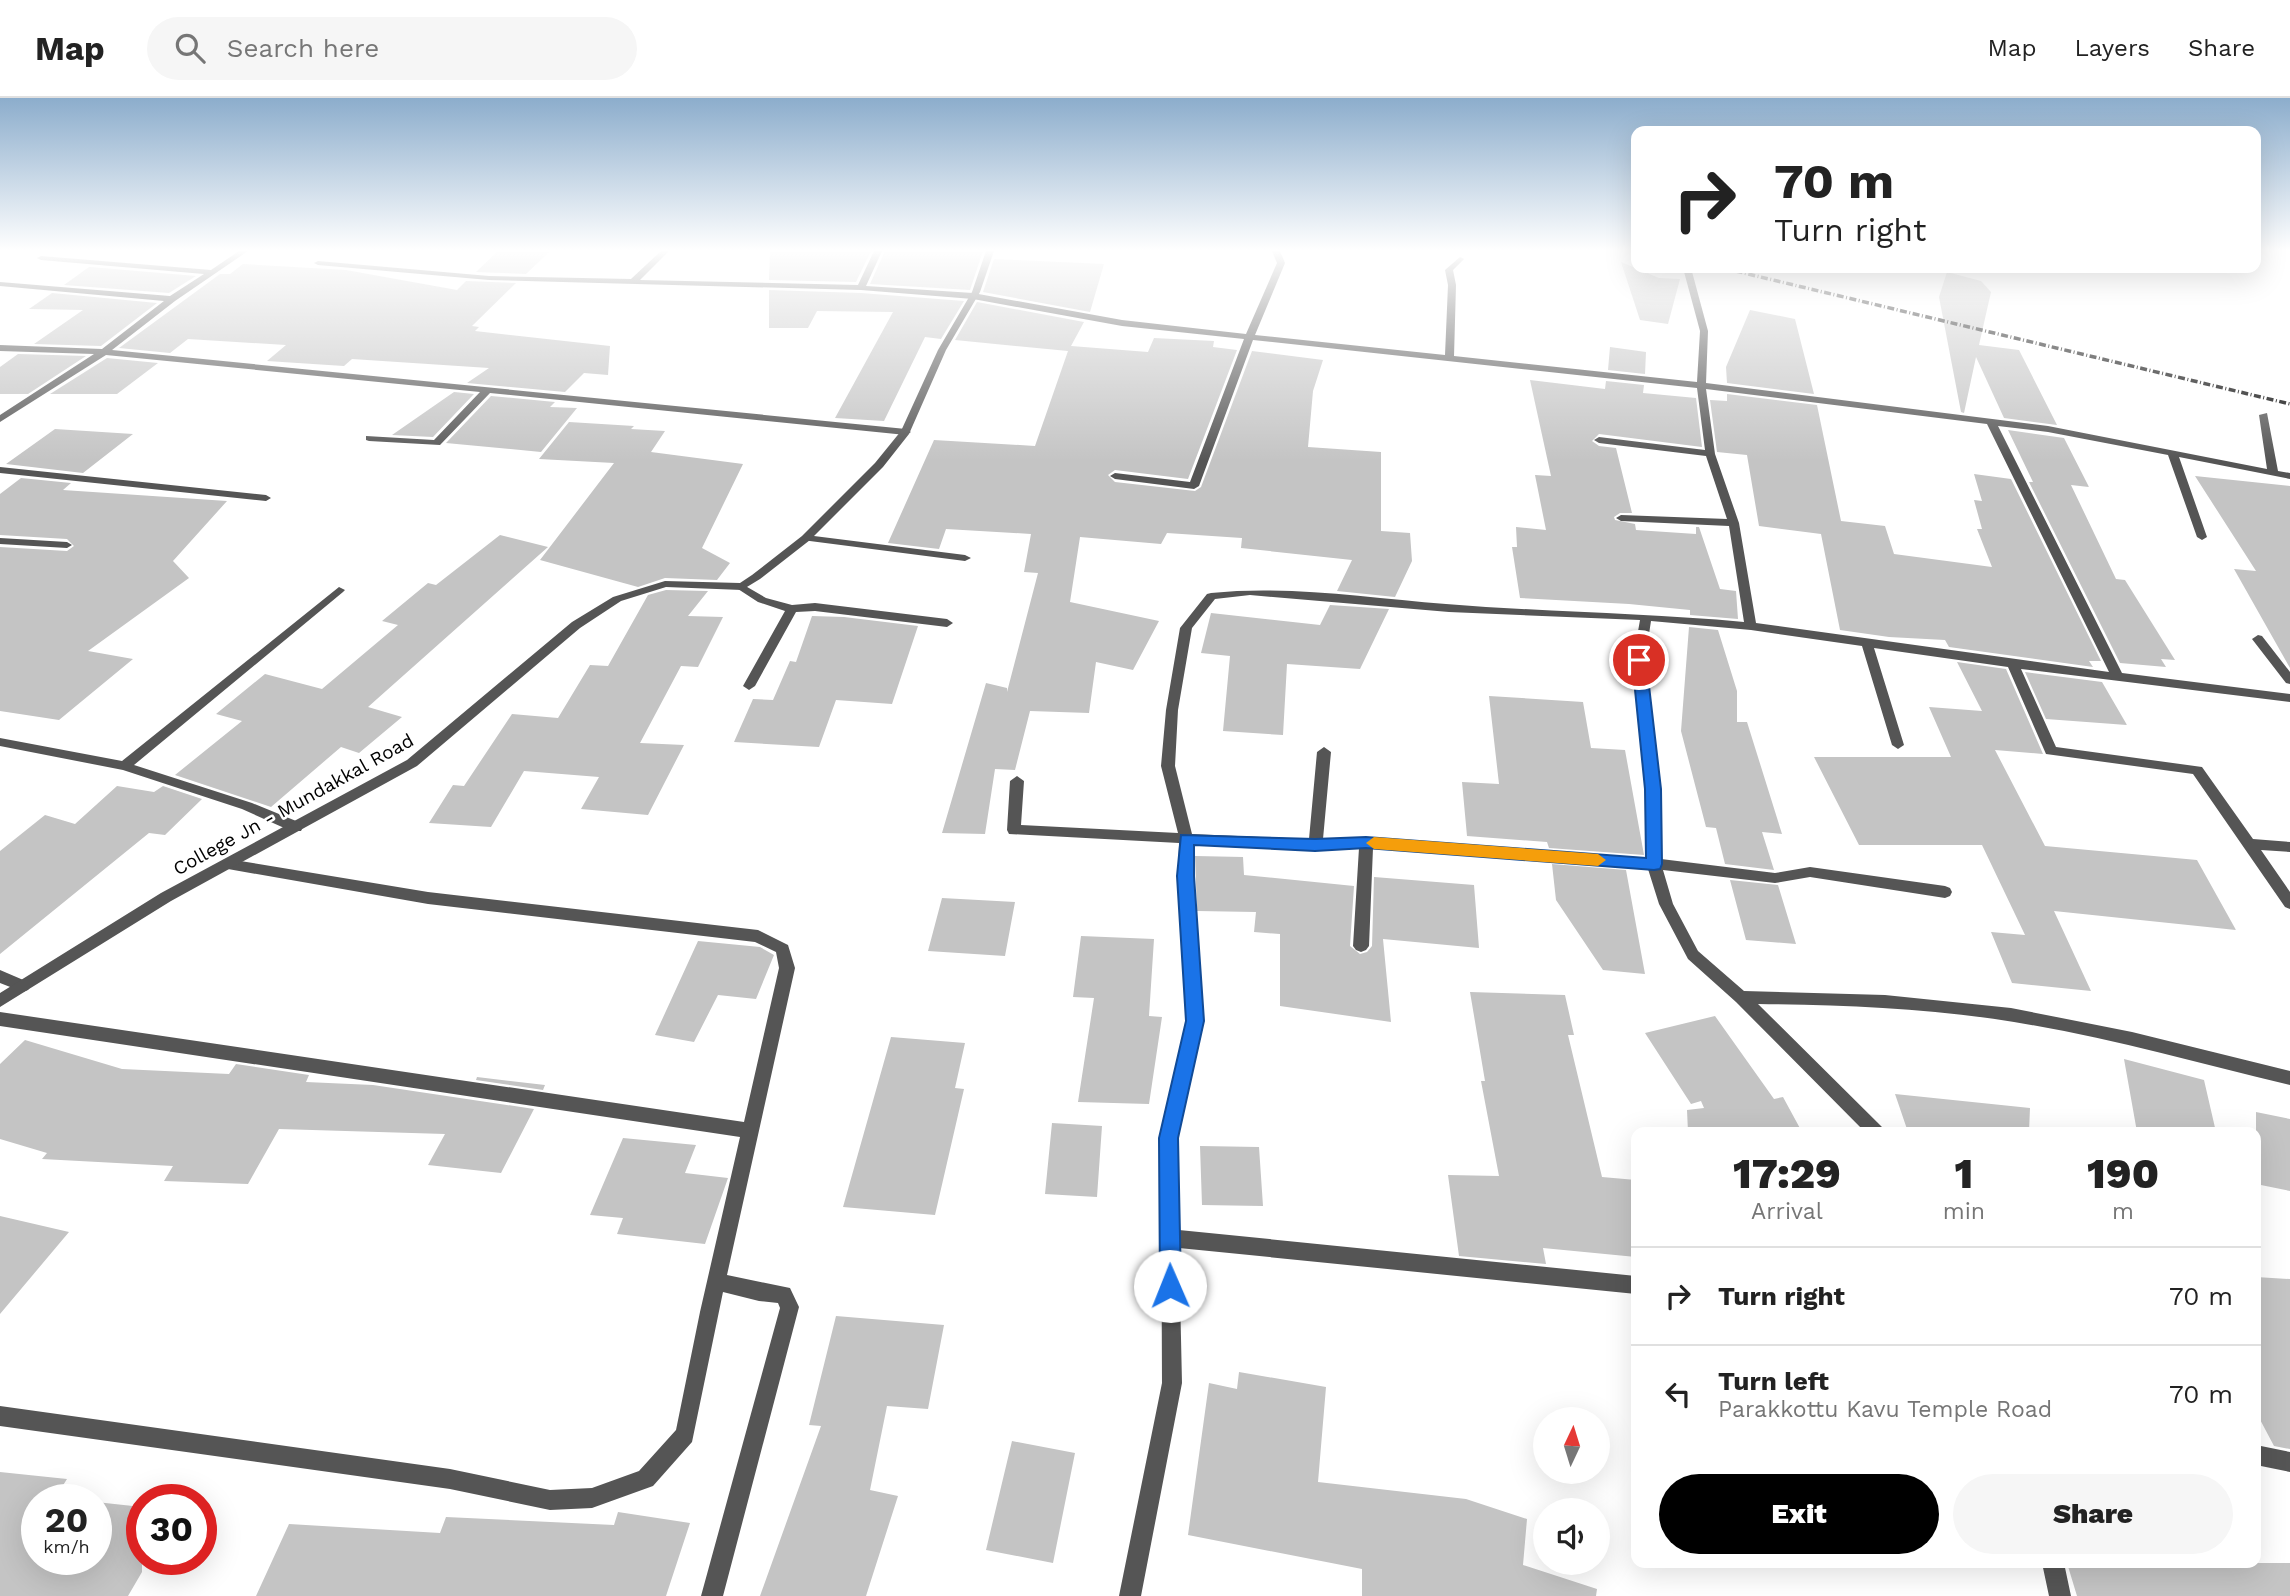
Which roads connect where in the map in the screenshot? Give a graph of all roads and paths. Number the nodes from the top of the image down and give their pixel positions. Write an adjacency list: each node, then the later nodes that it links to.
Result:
1 (144, 321): 9 (street)
2 (959, 321): 16 (street)
3 (1110, 321): 7 (street)
4 (1256, 321): 7 (street)
5 (1451, 321): 10 (street)
6 (1701, 321): 11 (street)
7 (1249, 338): 10 (street); 23 (street)
8 (0, 348): 9 (street)
9 (104, 352): 12 (street); 14 (street)
10 (1449, 358): 11 (street)
11 (1701, 386): 15 (street); 20 (street)
12 (489, 388): 16 (street); 17 (street)
13 (2264, 415): 22 (street)
14 (0, 419)
15 (1991, 422): 19 (street); 42 (street)
16 (906, 432): 29 (street)
17 (369, 438)
18 (1599, 440): 20 (street)
19 (2173, 453): 22 (street); 28 (street)
20 (1710, 454): 27 (street)
21 (0, 470): 25 (street)
22 (2273, 473): 24 (street)
23 (1115, 476)
24 (2290, 476)
25 (266, 498)
26 (1621, 517): 27 (street)
27 (1734, 523): 38 (street)
28 (2202, 537)
29 (806, 538): 32 (street); 33 (street)
30 (0, 541): 31 (street)
31 (67, 545)
32 (965, 558)
33 (742, 587): 35 (street); 51 (street, College Jn - Mundakkal Road)
34 (340, 590): 49 (street)
35 (792, 609): 37 (street); 44 (street)
36 (1646, 617): 38 (street); 52 (street); 58 (street)
37 (947, 624)
38 (1751, 626): 40 (street)
39 (2258, 639): 43 (street)
40 (1867, 644): 41 (street); 47 (street)
41 (2013, 664): 42 (street); 54 (street)
42 (2118, 677): 45 (street)
43 (2290, 680)
44 (749, 686)
45 (2290, 698)
46 (0, 742): 49 (street)
47 (1898, 745)
48 (1324, 752): 55 (street)
49 (124, 766): 51 (street)
50 (1017, 781): 52 (street)
51 (296, 827): 57 (street, College Jn - Mundakkal Road)
52 (1186, 839): 55 (street); 70 (street)
53 (1366, 842): 55 (street); 58 (street); 61 (street)
54 (2249, 844): 56 (street); 60 (street)
55 (1315, 845)
56 (2290, 847)
57 (228, 864): 63 (street, College Jn - Mundakkal Road); 69 (street)
58 (1654, 864): 59 (street); 64 (street)
59 (1945, 892)
60 (2290, 903)
61 (1360, 946)
62 (0, 976): 63 (street)
63 (23, 986): 65 (street, College Jn - Mundakkal Road)
64 (1741, 997): 67 (street); 68 (street)
65 (0, 1001)
66 (0, 1019): 69 (street)
67 (2290, 1078)
68 (1871, 1127)
69 (751, 1130): 71 (street)
70 (1169, 1238): 72 (street); 78 (street)
71 (716, 1281): 73 (street); 77 (street)
72 (1631, 1284)
73 (0, 1416)
74 (2261, 1456): 75 (street)
75 (2290, 1462)
76 (2054, 1568): 79 (street)
77 (712, 1596)
78 (1130, 1596)
79 (2060, 1596)

